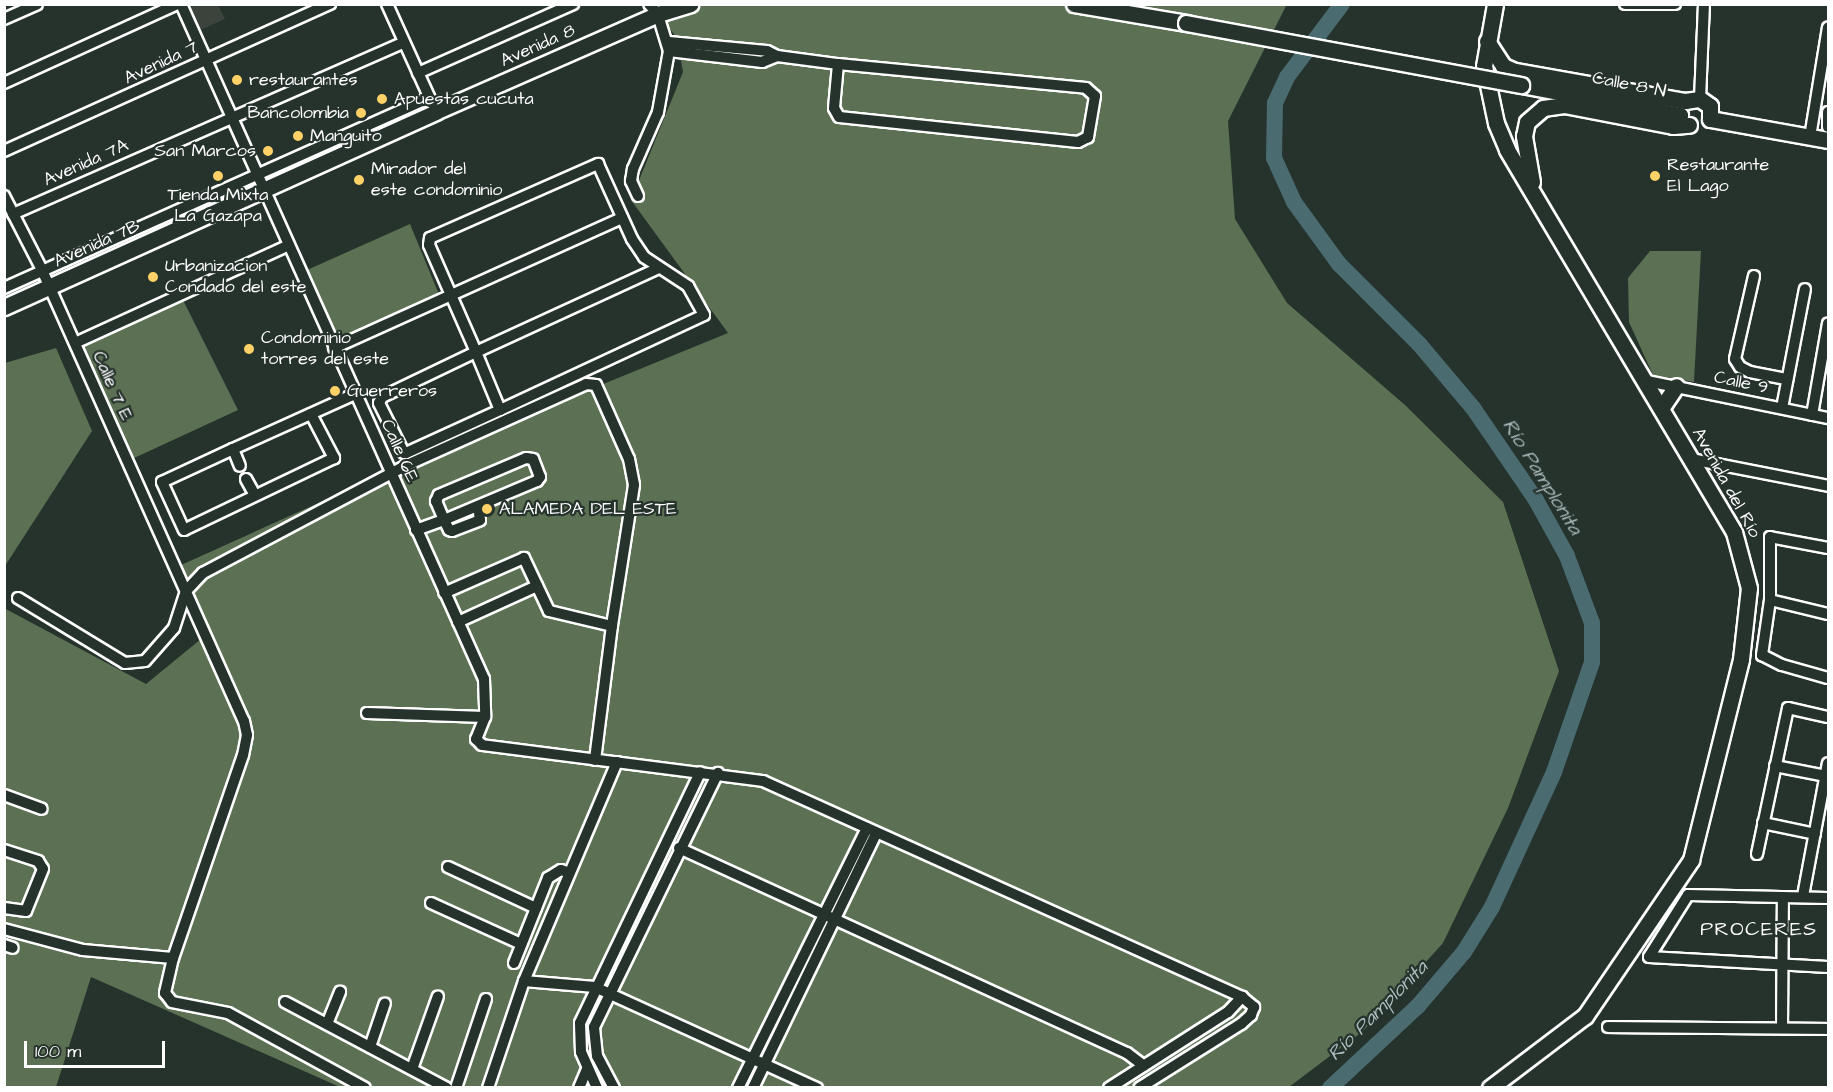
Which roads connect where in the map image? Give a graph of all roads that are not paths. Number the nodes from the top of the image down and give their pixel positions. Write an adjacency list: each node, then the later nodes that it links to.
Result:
1 (37, 4): 13 (street)
2 (179, 4): 18 (street, Calle 6E); 21 (street)
3 (330, 4): 18 (street, Avenida 7)
4 (387, 4): 16 (street)
5 (573, 4): 20 (street)
6 (690, 4): 12 (main road, Avenida 8)
7 (1074, 4): 23 (main road, Calle 8 N, bridge)
8 (1495, 4): 15 (main road, Avenida del Río)
9 (1625, 4): 10 (street)
10 (1675, 4)
11 (1704, 4): 23 (street)
12 (653, 9): 17 (street); 22 (main road, Avenida 8)
13 (4, 19)
14 (1828, 27): 29 (street)
15 (1487, 41): 23 (main road); 37 (main road, Avenida del Río)
16 (404, 42): 20 (street); 25 (street, Avenida 7A)
17 (669, 47): 19 (street); 36 (street)
18 (206, 60): 25 (street, Calle 6E); 32 (street, Avenida 7)
19 (838, 64): 19 (street)
20 (418, 73): 22 (street)
21 (4, 83)
22 (432, 105): 28 (street, Avenida 7B); 31 (main road, Avenida 7B)
23 (1688, 110): 26 (main road, Calle 8 N); 26 (main road); 37 (main road)
24 (1828, 112): 27 (street)
25 (231, 116): 33 (street, Calle 6E); 38 (street, Avenida 7A)
26 (1710, 119): 29 (main road, Calle 8 N)
27 (1828, 127)
28 (356, 130): 31 (street); 33 (street, Avenida 7B)
29 (1810, 137): 30 (main road, Calle 8 N)
30 (1828, 140)
31 (364, 145): 34 (main road, Avenida 7B)
32 (4, 151)
33 (257, 174): 34 (street, Calle 6E); 42 (street, Avenida 7B)
34 (264, 190): 40 (street, Calle 6E); 44 (main road, Avenida 7B)
35 (4, 196): 38 (street, Calle 7 E)
36 (638, 196)
37 (1535, 197): 54 (main road, Avenida del Río)
38 (13, 214): 42 (street, Calle 7 E)
39 (622, 218): 41 (street); 47 (street); 47 (street)
40 (289, 245): 50 (street); 51 (street, Calle 6E)
41 (659, 268): 52 (street); 59 (street)
42 (42, 270): 44 (street, Calle 7 E); 45 (street, Avenida 7B)
43 (1754, 276): 53 (street)
44 (49, 287): 48 (main road, Avenida 7B); 50 (street, Calle 7 E)
45 (4, 288)
46 (1805, 289): 53 (street)
47 (451, 295): 51 (street); 52 (street)
48 (4, 307)
49 (1828, 323): 61 (street)
50 (75, 343): 74 (street, Calle 7 E)
51 (334, 348): 56 (street, Calle 6E)
52 (476, 352): 59 (street); 59 (street)
53 (1786, 379): 58 (street)
54 (1647, 381): 55 (street, Calle 9); 57 (main road, Avenida del Río)
55 (1676, 386): 57 (main road); 58 (street, Calle 9)
56 (355, 394): 60 (street); 66 (street, Calle 6E)
57 (1662, 407): 64 (main road, Avenida del Río)
58 (1782, 408): 61 (street, Calle 9)
59 (500, 410)
60 (311, 414): 63 (street); 69 (street)
61 (1812, 415): 62 (street, Calle 9)
62 (1828, 418)
63 (233, 449): 65 (street); 69 (street)
64 (1690, 459): 68 (street); 147 (main road, Avenida del Río)
65 (240, 466)
66 (390, 473): 71 (street, Calle 6E); 74 (street); 80 (street)
67 (246, 479): 69 (street)
68 (1828, 486)
69 (255, 495)
70 (444, 520): 70 (street); 71 (street)
71 (417, 530): 75 (street, Calle 6E)
72 (1828, 548): 77 (street)
73 (537, 586): 75 (street); 79 (street); 80 (street)
74 (186, 591): 76 (street); 112 (street, Calle 7 E)
75 (444, 593): 79 (street, Calle 6E)
76 (18, 598)
77 (1770, 600): 78 (street); 81 (street)
78 (1828, 614)
79 (458, 622): 83 (street, Calle 6E)
80 (612, 626): 85 (street)
81 (1828, 678)
82 (367, 713): 83 (street)
83 (485, 717): 85 (street, Calle 6E)
84 (1828, 717): 88 (street)
85 (596, 760): 86 (street)
86 (617, 762): 89 (street); 101 (street)
87 (1828, 763): 91 (street)
88 (1775, 766): 91 (street); 94 (street)
89 (700, 772): 90 (street); 117 (street)
90 (718, 773): 95 (street); 97 (street)
91 (1826, 776): 96 (street)
92 (4, 795): 93 (street)
93 (42, 808)
94 (1764, 823): 96 (street); 99 (street)
95 (872, 831): 108 (street); 109 (street); 121 (street)
96 (1815, 834): 102 (street)
97 (679, 848): 108 (street); 119 (street)
98 (4, 850): 106 (street)
99 (1757, 854)
100 (448, 867): 107 (street)
101 (570, 873): 107 (street); 116 (street)
102 (1803, 896): 103 (street); 104 (street)
103 (1782, 897): 114 (street); 114 (street)
104 (1828, 898)
105 (431, 903): 111 (street)
106 (4, 908)
107 (536, 908): 111 (street)
108 (824, 915): 109 (street); 130 (street)
109 (835, 920): 131 (street); 132 (street)
110 (4, 929): 112 (street)
111 (521, 944): 113 (street)
112 (173, 958): 135 (street, Calle 7 E)
113 (514, 963)
114 (1784, 965): 115 (street); 127 (street)
115 (1828, 967)
116 (524, 981): 117 (street); 138 (street)
117 (595, 987): 119 (street); 134 (street)
118 (340, 991): 125 (street)
119 (607, 993): 130 (street); 141 (street)
120 (438, 996): 133 (street)
121 (1242, 997): 132 (street); 146 (street)
122 (486, 999): 137 (street)
123 (285, 1002): 125 (street)
124 (385, 1003): 129 (street)
125 (327, 1024): 129 (street)
126 (1608, 1027): 127 (street)
127 (1782, 1028): 128 (street)
128 (1828, 1029)
129 (370, 1047): 133 (street)
130 (753, 1058): 131 (street); 142 (street)
131 (766, 1064): 143 (street); 144 (street)
132 (1144, 1066): 145 (street)
133 (412, 1069): 136 (street)
134 (587, 1069): 139 (street); 140 (street)
135 (365, 1088)
136 (447, 1088)
137 (456, 1088)
138 (488, 1088)
139 (579, 1088)
140 (597, 1088)
141 (614, 1088)
142 (738, 1088)
143 (753, 1088)
144 (817, 1088)
145 (1109, 1088)
146 (1139, 1088)
147 (1490, 1088)

